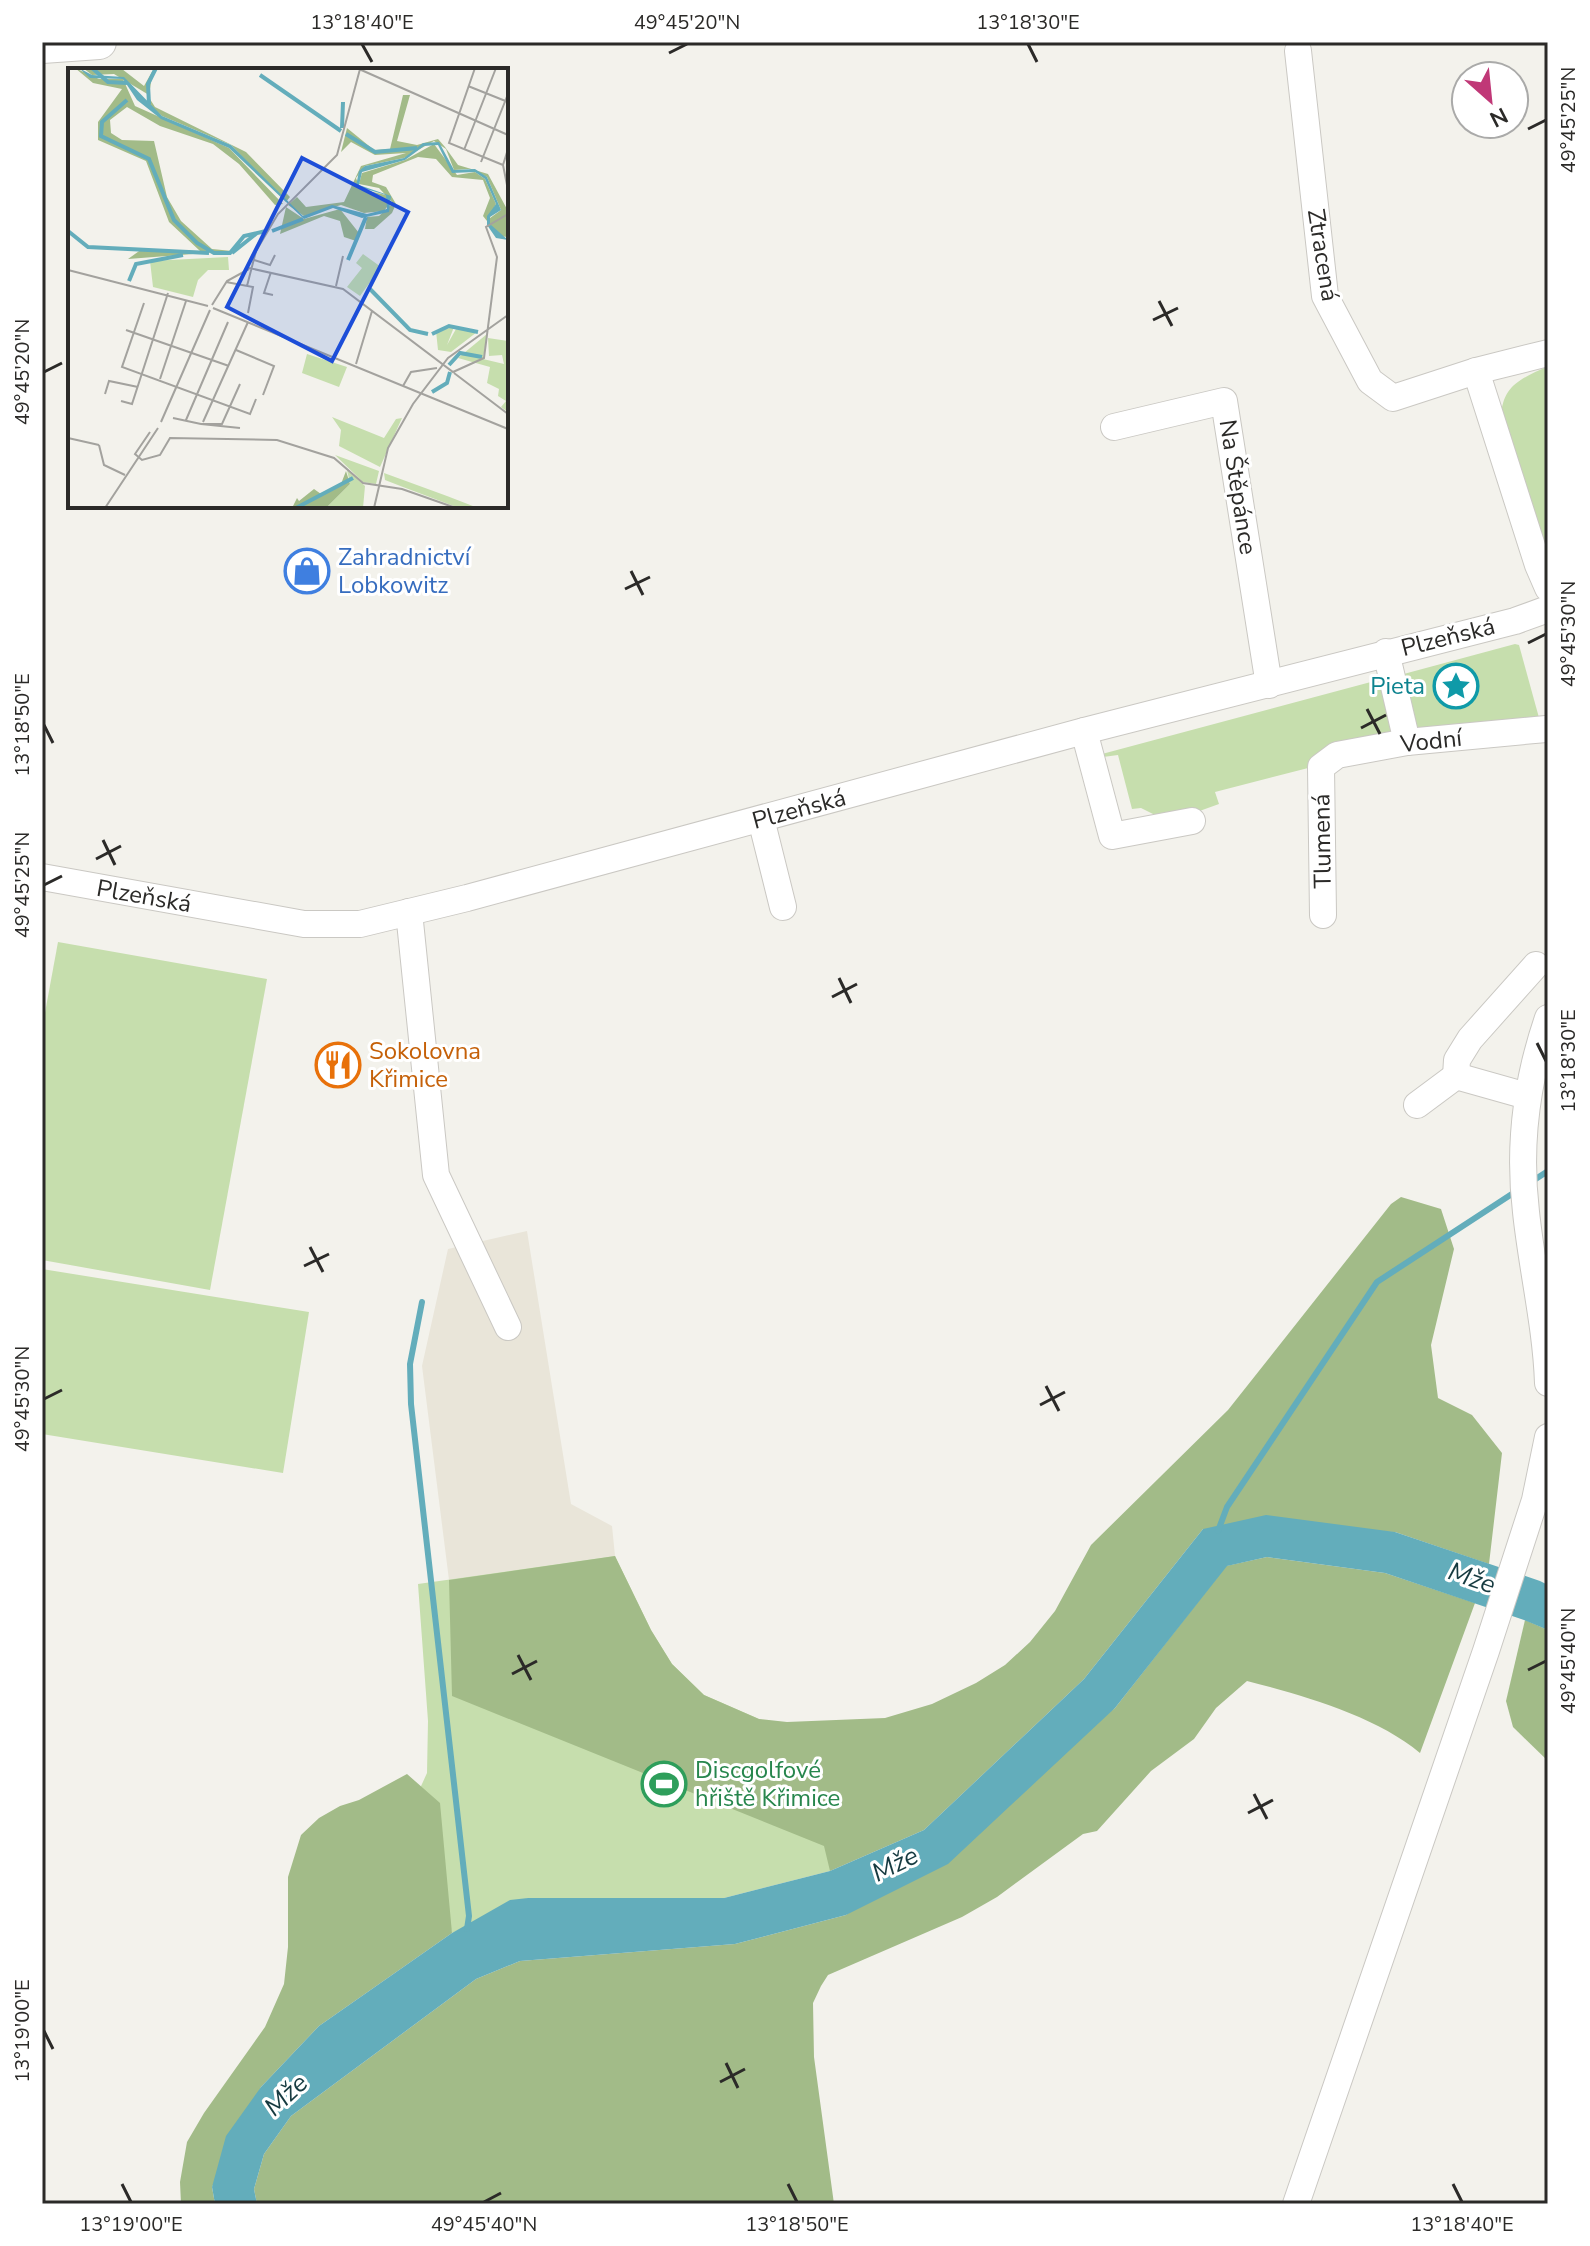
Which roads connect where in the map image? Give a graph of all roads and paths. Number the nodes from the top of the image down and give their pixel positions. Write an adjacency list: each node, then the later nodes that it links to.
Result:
1 (99, 42): 2 (main road)
2 (42, 46)
3 (1298, 51): 5 (street, Ztracená)
4 (1548, 353): 5 (street)
5 (1476, 371): 7 (street)
6 (1114, 427): 10 (street, Na Štěpánce)
7 (1548, 588)
8 (1548, 609): 9 (street, Plzeňská)
9 (1386, 652): 10 (street, Plzeňská); 13 (street)
10 (1269, 685): 12 (street, Plzeňská)
11 (1546, 729): 13 (street, Vodní)
12 (1084, 731): 15 (street, Plzeňská); 16 (street)
13 (1407, 742): 14 (street, Vodní)
14 (1321, 767): 20 (street, Tlumená)
15 (761, 819): 18 (street); 19 (street, Plzeňská)
16 (1192, 821)
17 (42, 877): 19 (street, Plzeňská)
18 (783, 907)
19 (409, 912): 26 (street)
20 (1323, 915)
21 (1536, 965): 23 (street)
22 (1548, 1018): 24 (street)
23 (1456, 1076): 24 (street); 25 (street)
24 (1527, 1096): 27 (street)
25 (1417, 1105)
26 (508, 1327)
27 (1548, 1383)
28 (1548, 1437): 29 (street)
29 (1296, 2204)

